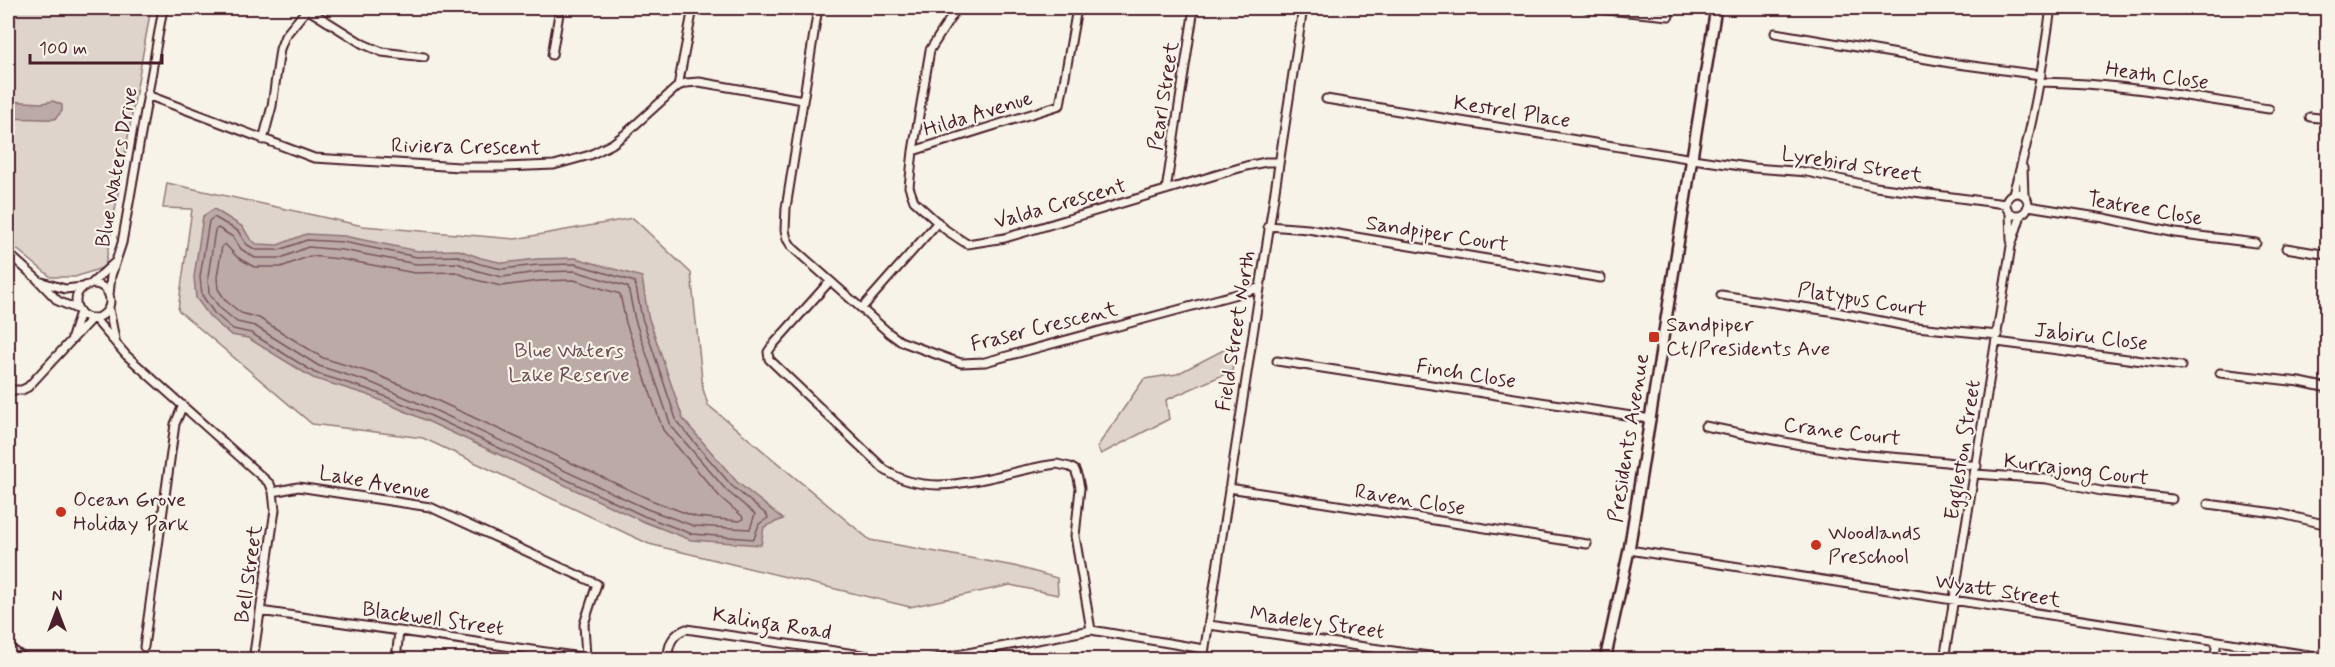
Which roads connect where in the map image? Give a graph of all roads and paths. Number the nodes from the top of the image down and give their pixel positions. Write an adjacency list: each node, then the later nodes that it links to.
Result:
1 (163, 8): 19 (street, Blue Waters Drive)
2 (307, 8): 16 (street); 25 (street)
3 (560, 8): 15 (street)
4 (693, 8): 18 (street)
5 (818, 8): 21 (street, Fraser Crescent)
6 (957, 8): 26 (street, Valda Crescent)
7 (1077, 8): 26 (street, Hilda Avenue)
8 (1194, 8): 30 (street, Pearl Street)
9 (1303, 8): 28 (street, Field Street North)
10 (1586, 8): 13 (street)
11 (1716, 8): 27 (street, Presidents Avenue)
12 (2051, 8): 17 (street)
13 (1669, 16)
14 (1775, 33): 17 (street, Heath Close)
15 (552, 55)
16 (424, 57)
17 (2040, 79): 22 (street, Heath Close); 29 (street)
18 (678, 86): 21 (street); 25 (street, Riviera Crescent)
19 (147, 95): 25 (street, Riviera Crescent); 44 (street, Blue Waters Drive)
20 (1326, 99): 27 (street, Kestrel Place)
21 (803, 100): 47 (street, Fraser Crescent)
22 (2269, 109)
23 (2310, 117): 24 (street)
24 (2328, 119)
25 (263, 140)
26 (913, 151): 37 (street, Valda Crescent)
27 (1693, 159): 33 (street, Lyrebird Street); 65 (street, Presidents Avenue)
28 (1278, 162): 30 (street, Valda Crescent); 38 (street, Field Street North)
29 (2023, 163): 31 (street); 32 (street)
30 (1166, 190): 37 (street, Valda Crescent)
31 (2013, 193): 32 (street); 33 (street)
32 (2024, 195): 34 (street)
33 (2005, 204): 35 (street)
34 (2028, 206): 36 (street); 39 (street, Teatree Close)
35 (2010, 214): 36 (street); 40 (street, Eggleston Street)
36 (2020, 215): 40 (street, Eggleston Street)
37 (938, 222): 53 (street)
38 (1268, 226): 45 (street, Sandpiper Court); 49 (street, Field Street North)
39 (2256, 243)
40 (2011, 246): 57 (street, Eggleston Street)
41 (2286, 248): 43 (street)
42 (8, 253): 46 (street)
43 (2328, 255)
44 (116, 261): 48 (street, Blue Waters Drive); 50 (street, Blue Waters Drive)
45 (1601, 278)
46 (37, 279): 48 (street); 54 (street)
47 (830, 281): 53 (street, Fraser Crescent); 79 (street)
48 (87, 286): 50 (street); 54 (street)
49 (1259, 288): 53 (street, Fraser Crescent); 69 (street, Field Street North)
50 (109, 295): 52 (street)
51 (1721, 296): 57 (street, Platypus Court)
52 (109, 307): 55 (street); 58 (street)
53 (862, 308)
54 (79, 311): 55 (street); 56 (street)
55 (93, 318): 56 (street); 58 (street)
56 (70, 339): 63 (street)
57 (1998, 339): 60 (street, Jabiru Close); 67 (street, Eggleston Street)
58 (117, 344): 64 (street)
59 (1277, 361): 65 (street, Finch Close)
60 (2181, 366)
61 (2220, 373): 62 (street)
62 (2328, 388)
63 (8, 390)
64 (183, 405): 70 (street); 82 (street)
65 (1650, 419): 75 (street, Presidents Avenue)
66 (1705, 426): 67 (street, Crane Court)
67 (1977, 466): 68 (street, Eggleston Street)
68 (1975, 474): 71 (street, Kurrajong Court); 76 (street, Eggleston Street)
69 (1229, 488): 74 (street, Raven Close); 78 (street, Field Street North)
70 (273, 492): 77 (street, Bell Street); 86 (street, Lake Avenue)
71 (2172, 499)
72 (2208, 504): 73 (street)
73 (2328, 525)
74 (1587, 544)
75 (1629, 550): 76 (street, Wyatt Street); 97 (street, Presidents Avenue)
76 (1954, 602): 81 (street, Wyatt Street); 98 (street, Eggleston Street)
77 (260, 611): 80 (street, Blackwell Street); 89 (street, Bell Street)
78 (1209, 625): 84 (street, Field Street North); 96 (street, Madeley Street)
79 (1091, 630): 84 (street); 94 (street)
80 (399, 631): 85 (street, Blackwell Street); 90 (street)
81 (2217, 641): 87 (street, Wyatt Street); 99 (street)
82 (144, 647)
83 (8, 648): 88 (street)
84 (1204, 649): 95 (street, Field Street North)
85 (544, 656): 86 (street, Blackwell Street)
86 (586, 657): 91 (street, Blackwell Street)
87 (2328, 658)
88 (24, 660)
89 (253, 660)
90 (396, 660)
91 (602, 660)
92 (667, 660): 93 (street, Kalinga Road)
93 (896, 660)
94 (930, 660)
95 (1203, 660)
96 (1457, 660)
97 (1605, 660)
98 (1944, 660)
99 (2214, 660)

